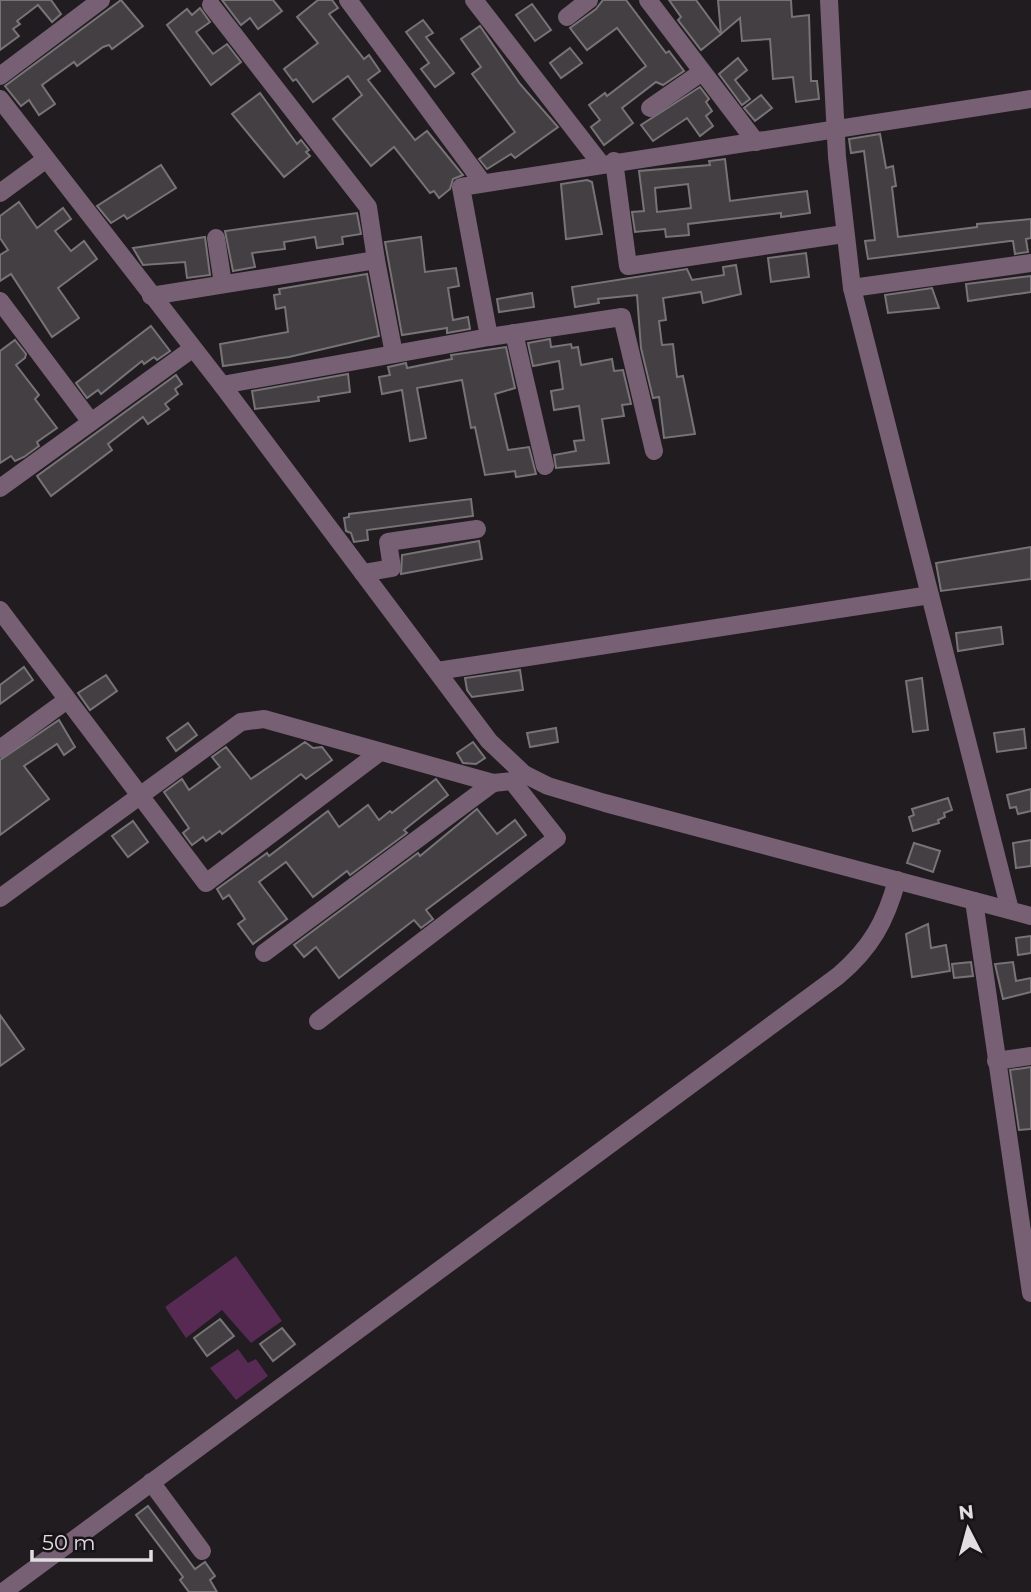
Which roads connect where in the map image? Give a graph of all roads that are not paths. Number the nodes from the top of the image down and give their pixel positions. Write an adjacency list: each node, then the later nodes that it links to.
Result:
1 (102, 0): 10 (street)
2 (348, 0): 18 (street)
3 (474, 0): 17 (street)
4 (589, 0): 8 (street)
5 (648, 0): 9 (street)
6 (830, 0): 14 (street)
7 (211, 5): 22 (street)
8 (567, 17)
9 (702, 72): 13 (street); 15 (street)
10 (0, 76)
11 (0, 99): 16 (street)
12 (1031, 99): 14 (street)
13 (650, 108)
14 (835, 128): 15 (street); 20 (street)
15 (756, 142): 17 (street)
16 (45, 160): 19 (street); 26 (street)
17 (607, 163): 18 (street); 20 (street)
18 (483, 183): 29 (street)
19 (0, 193)
20 (844, 234): 25 (street)
21 (216, 238): 24 (street)
22 (376, 261): 24 (street); 31 (street)
23 (1031, 263): 25 (street)
24 (223, 284): 26 (street)
25 (852, 288): 39 (street)
26 (151, 296): 30 (street)
27 (0, 301): 33 (street)
28 (514, 333): 29 (street); 34 (street); 35 (street)
29 (489, 337): 31 (street)
30 (192, 349): 32 (street); 33 (street)
31 (394, 354): 32 (street)
32 (222, 385): 38 (street)
33 (91, 422): 36 (street)
34 (654, 451)
35 (545, 466)
36 (0, 488)
37 (477, 528): 38 (street)
38 (363, 573): 41 (street)
39 (930, 595): 41 (street); 51 (street)
40 (3, 619): 42 (street)
41 (436, 671): 45 (street)
42 (67, 700): 43 (street); 47 (street)
43 (0, 750)
44 (380, 752): 46 (street); 47 (street); 47 (street)
45 (518, 778): 46 (street); 48 (street); 54 (street)
46 (493, 783): 53 (street)
47 (138, 795): 49 (street)
48 (897, 880): 50 (street); 58 (street)
49 (0, 898)
50 (974, 901): 51 (street); 56 (street)
51 (1010, 910): 52 (street)
52 (1031, 916)
53 (264, 953)
54 (318, 1021)
55 (1031, 1056): 56 (street)
56 (996, 1061): 57 (street)
57 (1031, 1293)
58 (151, 1482): 59 (street); 60 (street)
59 (202, 1551)
60 (1, 1591)

